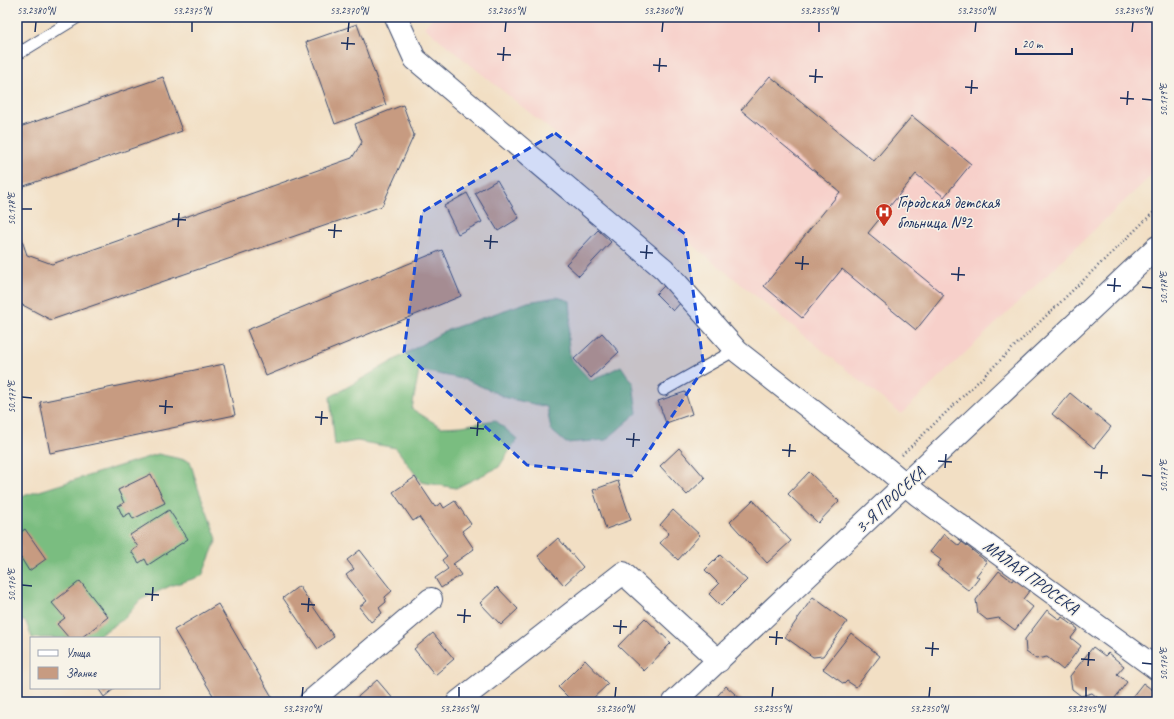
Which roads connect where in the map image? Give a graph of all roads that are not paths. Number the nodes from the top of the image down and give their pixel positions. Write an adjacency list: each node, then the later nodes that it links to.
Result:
1 (78, 17): 3 (lane)
2 (396, 17): 5 (street, МАЛАЯ ПРОСЕКА)
3 (17, 46)
4 (1157, 247): 7 (street, 3-Я ПРОСЕКА)
5 (738, 352): 6 (lane); 7 (street, МАЛАЯ ПРОСЕКА)
6 (664, 390)
7 (906, 484): 9 (street, 3-Я ПРОСЕКА); 10 (street, МАЛАЯ ПРОСЕКА)
8 (431, 599): 11 (street)
9 (719, 660): 12 (street); 13 (street, 3-Я ПРОСЕКА)
10 (1157, 669)
11 (310, 702)
12 (458, 702)
13 (674, 702)

